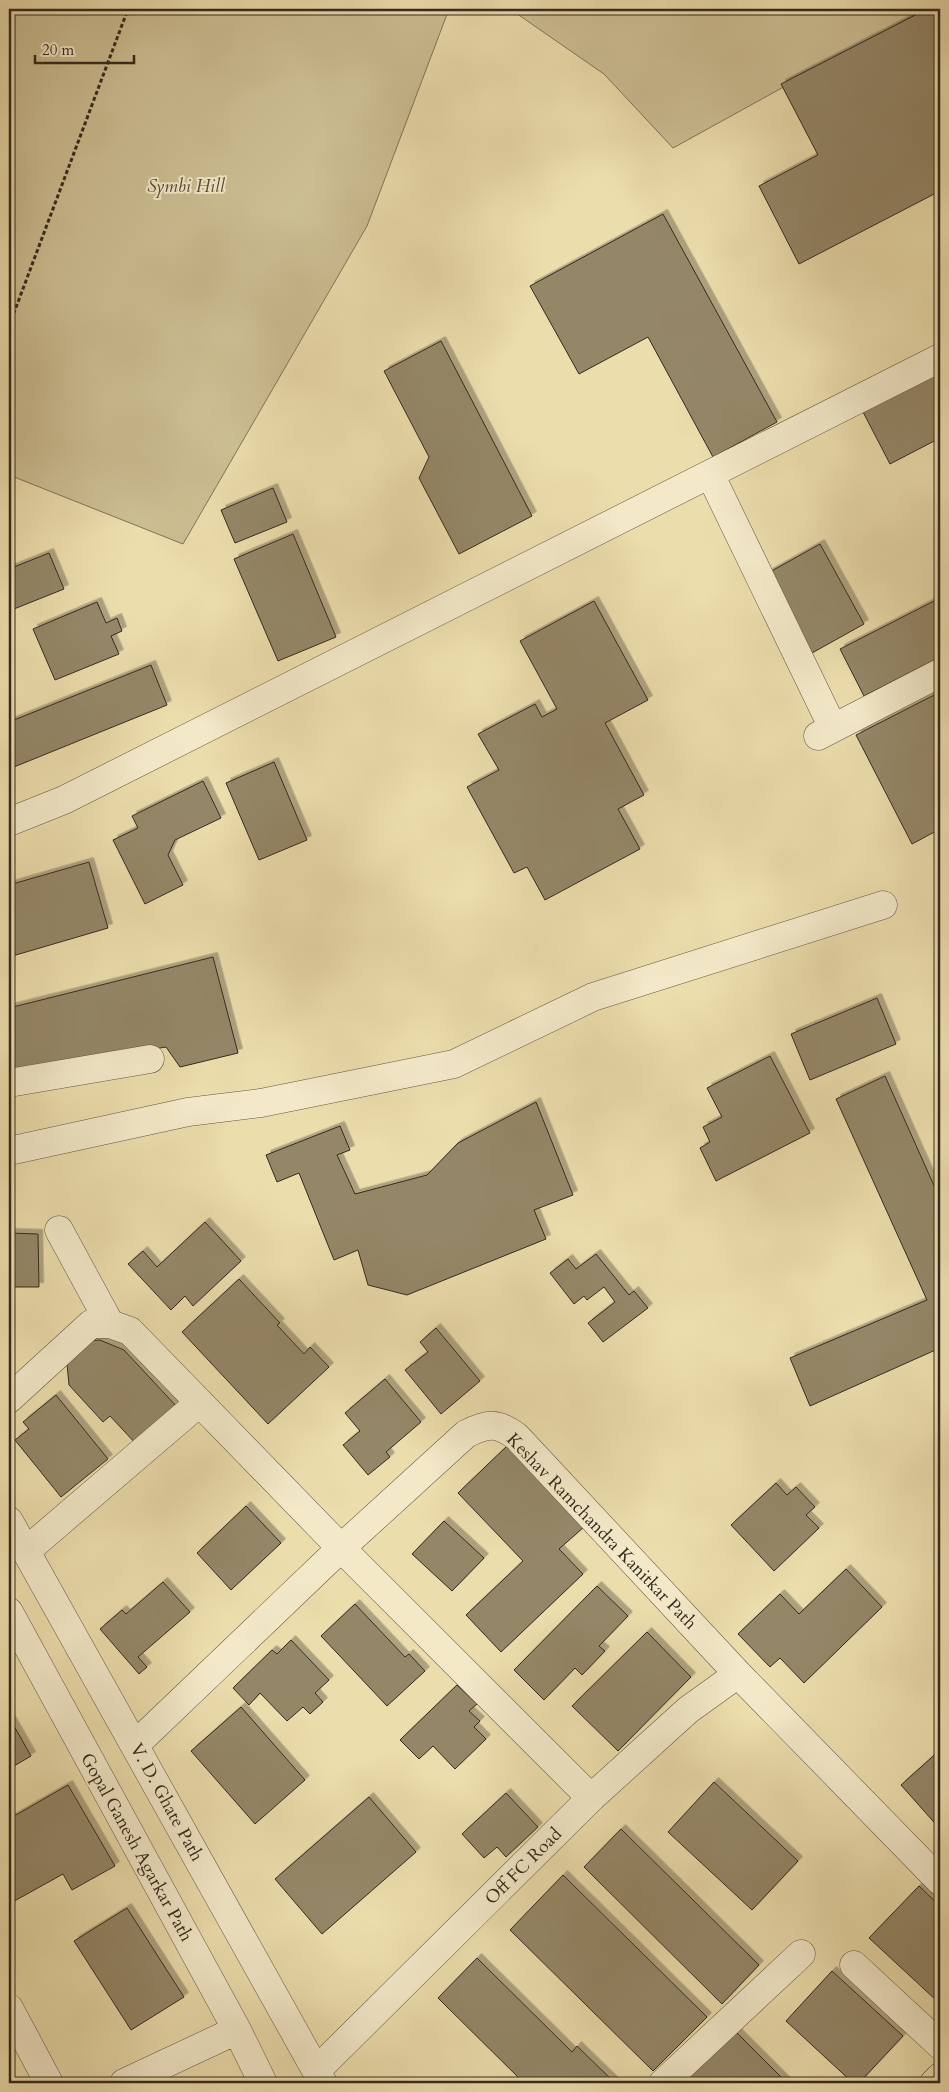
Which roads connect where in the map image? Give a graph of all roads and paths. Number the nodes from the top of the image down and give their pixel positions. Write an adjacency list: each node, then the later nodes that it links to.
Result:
1 (128, 9): 2 (path)
2 (9, 326)
3 (940, 358): 4 (street)
4 (710, 474): 5 (street); 6 (street)
5 (940, 673)
6 (9, 822)
7 (883, 905): 10 (street)
8 (150, 1058): 9 (street)
9 (9, 1083)
10 (9, 1151)
11 (59, 1230): 12 (street)
12 (110, 1324): 13 (street); 14 (street)
13 (9, 1399)
14 (199, 1403): 16 (street); 17 (street)
15 (9, 1521): 17 (street, V. D. Ghate Path)
16 (341, 1548): 19 (street, Keshav Ramchandra Kanitkar Path); 20 (street, Keshav Ramchandra Kanitkar Path); 21 (street)
17 (26, 1552): 20 (street, V. D. Ghate Path)
18 (9, 1612): 26 (street, Gopal Ganesh Agarkar Path)
19 (738, 1674): 21 (street, Off FC Road); 22 (street, Keshav Ramchandra Kanitkar Path)
20 (135, 1745): 29 (street, V. D. Ghate Path)
21 (592, 1798): 29 (street, Off FC Road)
22 (940, 1881)
23 (802, 1954): 33 (street)
24 (854, 1965): 27 (street)
25 (9, 2008): 30 (street)
26 (237, 2030): 31 (street); 32 (street, Gopal Ganesh Agarkar Path)
27 (940, 2045)
28 (940, 2076): 34 (main road)
29 (320, 2077)
30 (49, 2083)
31 (124, 2083)
32 (262, 2083)
33 (663, 2083)
34 (934, 2083)

